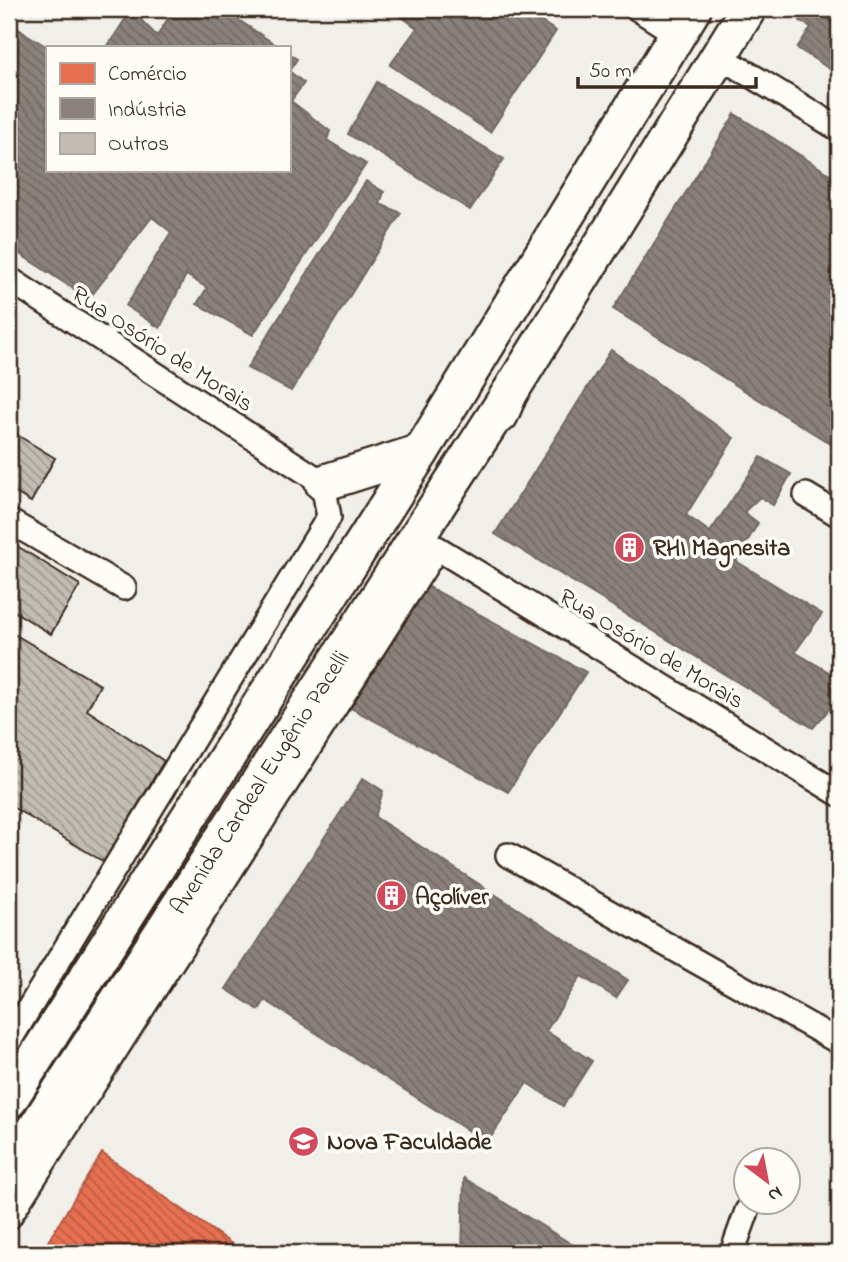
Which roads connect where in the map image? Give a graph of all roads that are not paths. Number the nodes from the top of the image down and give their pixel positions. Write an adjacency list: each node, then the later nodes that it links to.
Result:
1 (638, 9): 3 (street)
2 (748, 9): 4 (highway)
3 (685, 21): 8 (highway, Avenida Cardeal Eugênio Pacelli)
4 (719, 56): 5 (street); 7 (highway)
5 (839, 129)
6 (9, 279): 9 (street, Rua Osório de Morais)
7 (509, 394): 13 (highway); 20 (highway, Avenida Cardeal Eugênio Pacelli)
8 (421, 452): 9 (highway); 19 (highway, Avenida Cardeal Eugênio Pacelli)
9 (323, 483): 17 (street)
10 (806, 495): 11 (street)
11 (839, 515)
12 (9, 521): 14 (street)
13 (437, 548): 15 (street, Rua Osório de Morais); 22 (street, Avenida Cardeal Eugênio Pacelli)
14 (124, 588)
15 (839, 794)
16 (508, 855): 18 (street)
17 (9, 1041)
18 (839, 1042)
19 (9, 1100)
20 (9, 1170)
21 (745, 1216): 23 (street)
22 (9, 1217)
23 (732, 1253)

